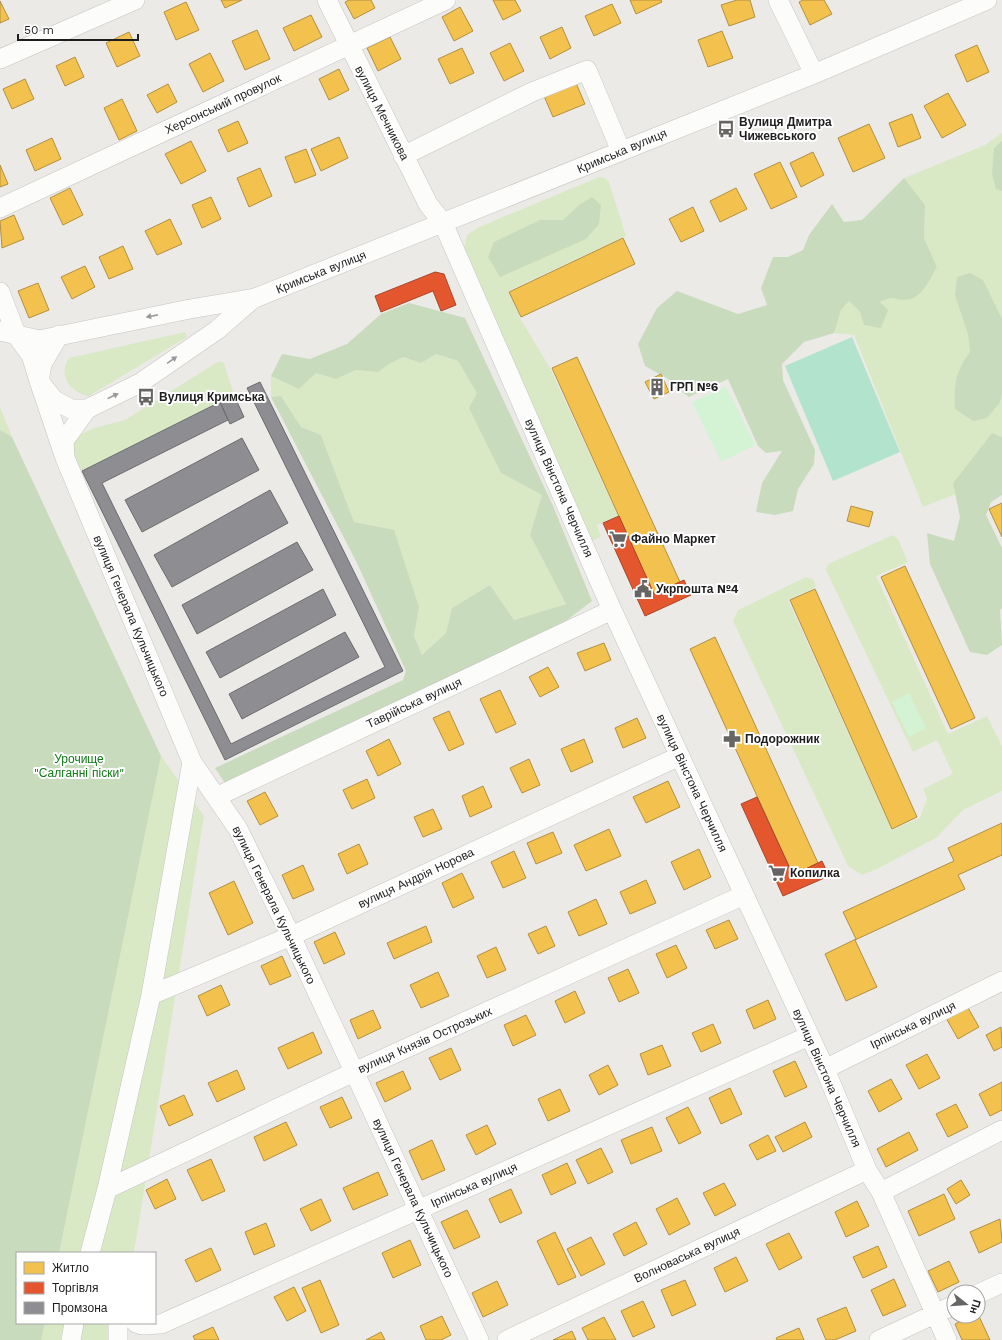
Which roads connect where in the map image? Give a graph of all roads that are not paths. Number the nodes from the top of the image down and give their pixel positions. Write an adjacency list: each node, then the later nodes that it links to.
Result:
1 (135, 0): 7 (street)
2 (327, 0): 6 (street, вулиця Мечникова)
3 (446, 0): 6 (street, Херсонський провулок)
4 (778, 0): 8 (street)
5 (987, 0): 8 (street, Кримська вулиця)
6 (348, 45): 10 (street, вулиця Мечникова); 11 (street, Херсонський провулок)
7 (0, 59)
8 (814, 74): 9 (street, Кримська вулиця)
9 (621, 151): 10 (street); 12 (street, Кримська вулиця)
10 (403, 156): 12 (street, вулиця Мечникова)
11 (0, 208)
12 (443, 223): 14 (street, Кримська вулиця); 22 (street, вулиця Вінстона Черчилля)
13 (0, 292): 17 (street)
14 (255, 298): 15 (street, Кримська вулиця); 16 (street, Кримська вулиця)
15 (190, 309): 16 (street, Кримська вулиця); 18 (street, Кримська вулиця, one-way to 18)
16 (217, 330): 20 (street, Кримська вулиця, one-way to 16)
17 (8, 333): 18 (street, Кримська вулиця); 19 (street)
18 (58, 335): 19 (street)
19 (39, 381): 20 (street); 21 (street, вулиця Генерала Кульчицького)
20 (87, 409): 21 (street, Кримська вулиця)
21 (65, 458): 24 (street, вулиця Генерала Кульчицького)
22 (612, 610): 23 (street, вулиця Вінстона Черчилля); 25 (street, Таврійська вулиця)
23 (680, 756): 26 (street, вулиця Вінстона Черчилля); 27 (street, вулиця Андрія Норова)
24 (192, 762): 25 (street, вулиця Генерала Кульчицького); 29 (street)
25 (216, 797): 27 (street, вулиця Генерала Кульчицького)
26 (744, 895): 30 (street, вулиця Вінстона Черчилля); 32 (street, вулиця Князів Острозьких)
27 (291, 936): 29 (street, вулиця Андрія Норова); 32 (street, вулиця Генерала Кульчицького)
28 (1002, 981): 31 (street, Ірпінська вулиця)
29 (151, 995): 35 (street)
30 (809, 1036): 31 (street, вулиця Вінстона Черчилля); 37 (street, Ірпінська вулиця)
31 (825, 1069): 34 (street, вулиця Вінстона Черчилля)
32 (354, 1072): 35 (street, вулиця Князів Острозьких); 37 (street, вулиця Генерала Кульчицького)
33 (1002, 1130): 36 (street)
34 (867, 1170): 36 (street, вулиця Вінстона Черчилля); 49 (street, Волноваська вулиця)
35 (107, 1189): 38 (street)
36 (881, 1192): 42 (street, вулиця Вінстона Черчилля)
37 (419, 1210): 45 (street, Ірпінська вулиця); 48 (street, вулиця Генерала Кульчицького)
38 (90, 1252)
39 (1002, 1283): 40 (street)
40 (986, 1290)
41 (946, 1309): 42 (street)
42 (936, 1314): 50 (street); 51 (street, вулиця Вінстона Черчилля)
43 (74, 1324): 46 (street)
44 (118, 1324): 47 (street)
45 (139, 1324)
46 (71, 1340)
47 (118, 1340)
48 (479, 1340)
49 (507, 1340)
50 (879, 1340)
51 (947, 1340)

